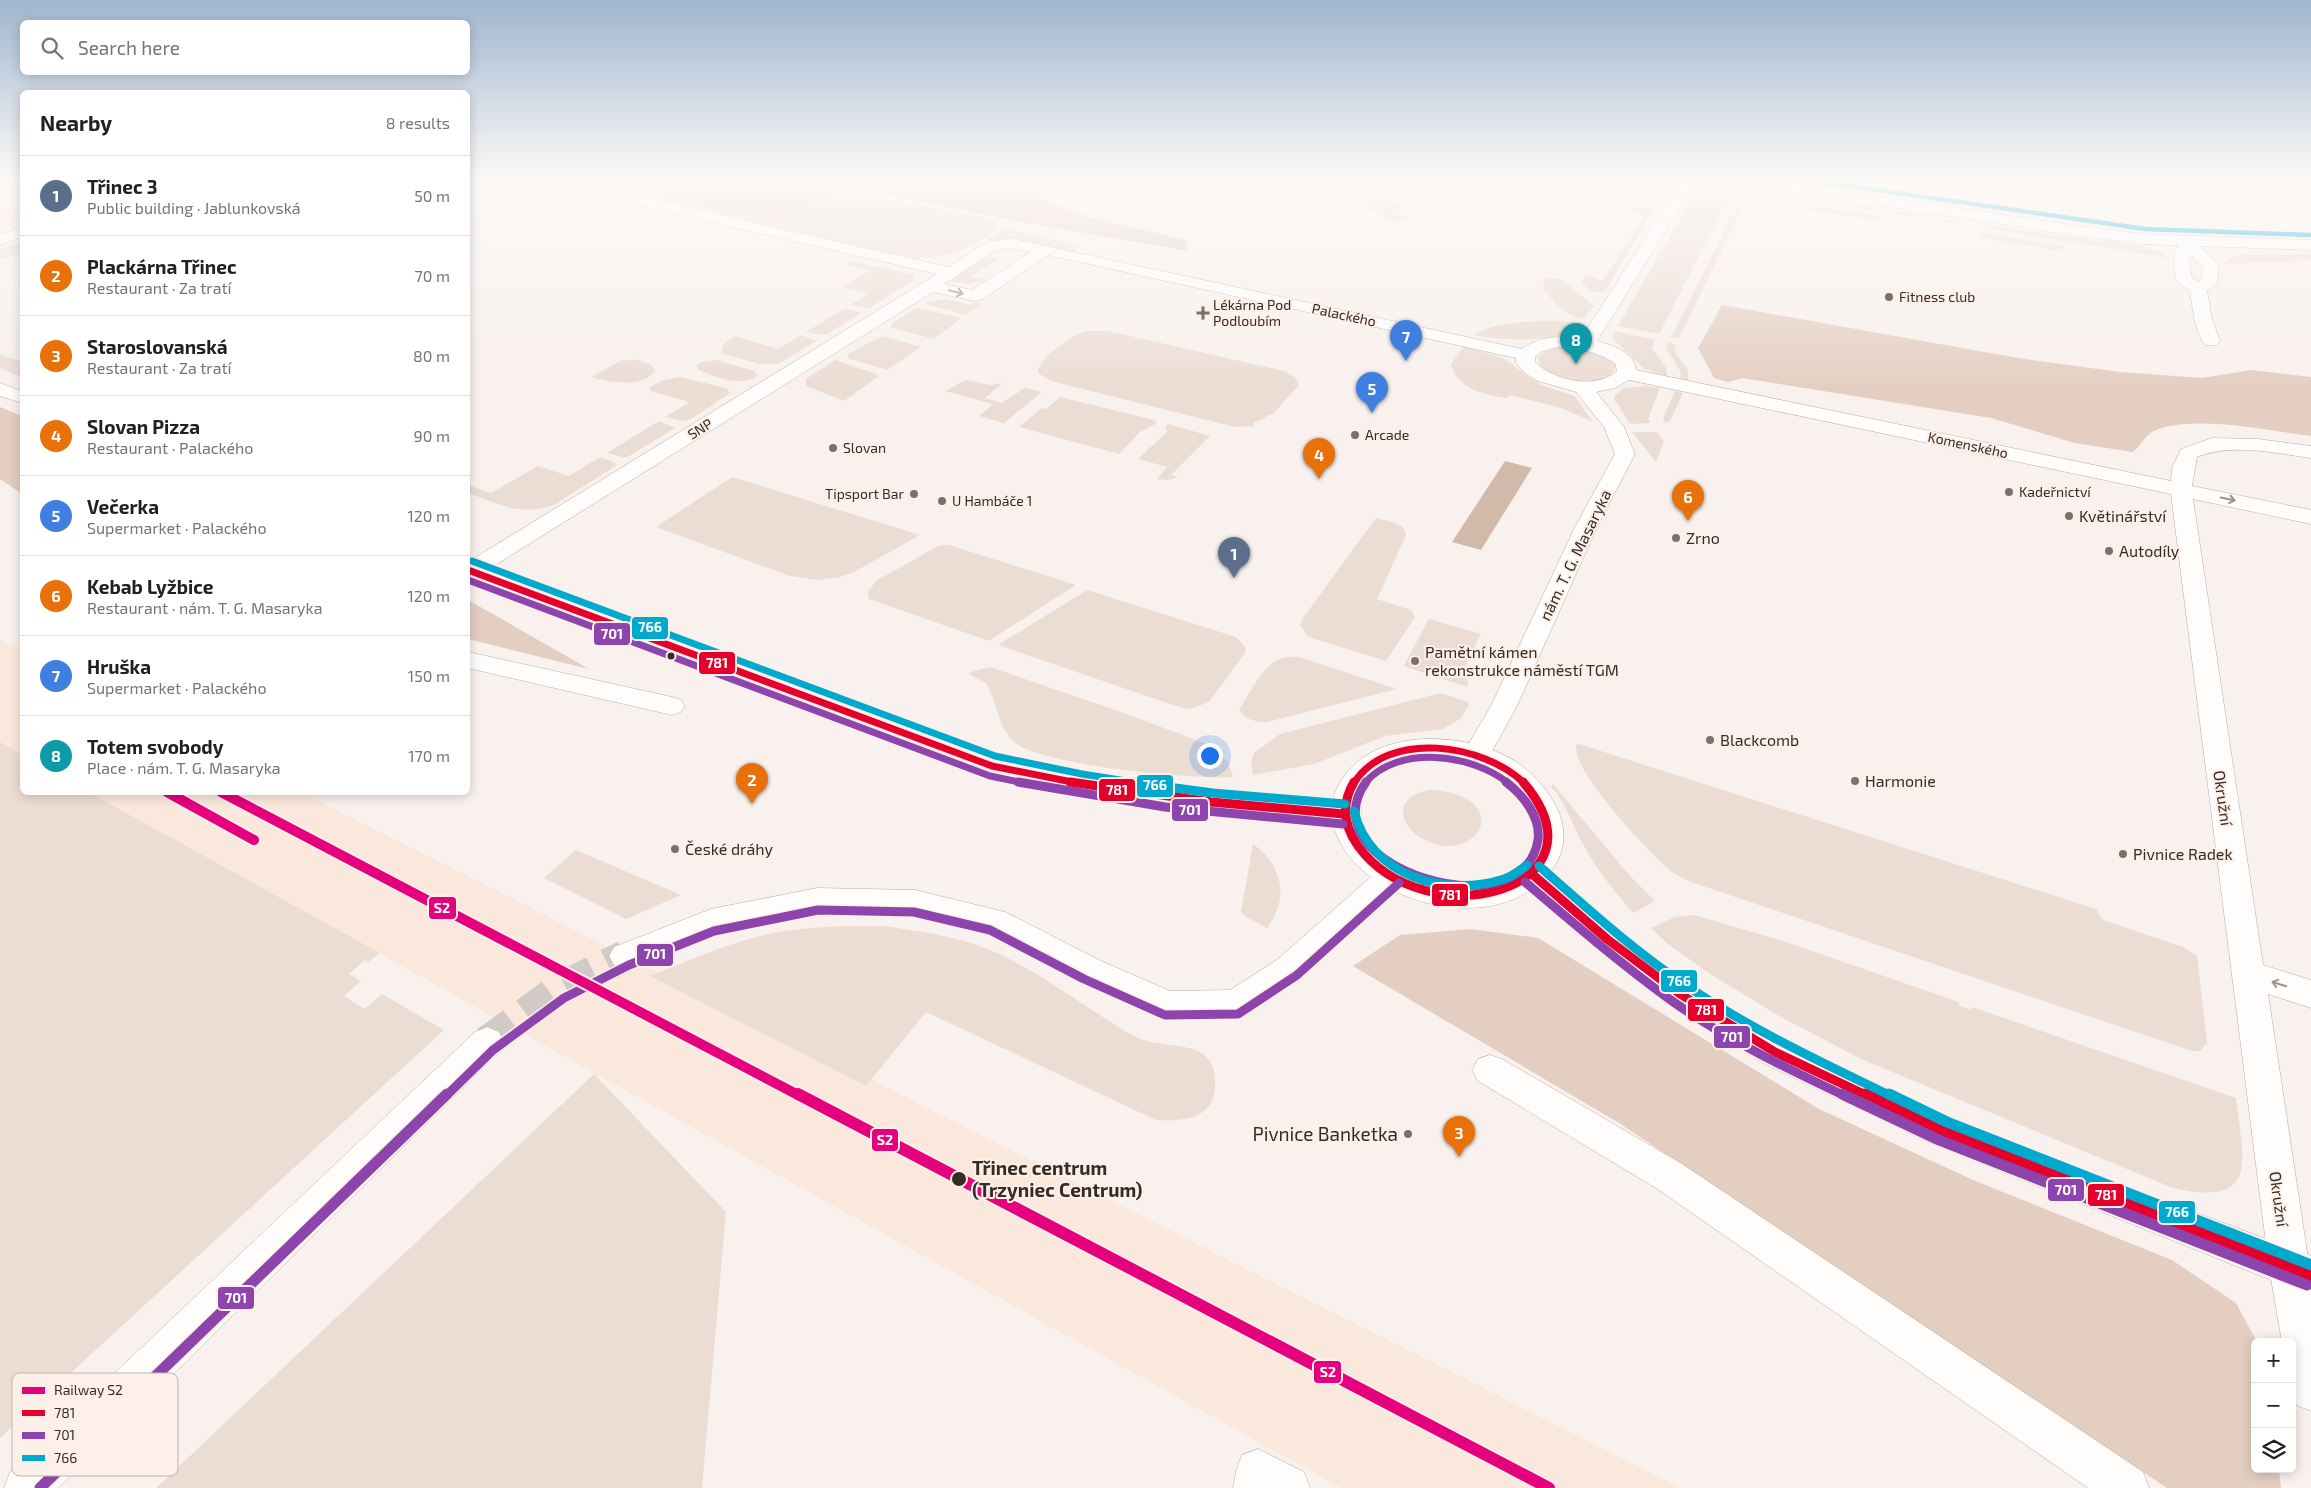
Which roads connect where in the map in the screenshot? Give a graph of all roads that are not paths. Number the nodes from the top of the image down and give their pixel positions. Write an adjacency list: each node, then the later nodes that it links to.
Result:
1 (852, 249): 7 (street)
2 (987, 249): 7 (street, Palackého)
3 (1646, 249): 11 (street)
4 (2185, 249): 9 (street)
5 (2195, 249): 9 (street)
6 (1045, 250): 8 (street, one-way to 6); 12 (street, Palackého)
7 (951, 272): 8 (street, SNP)
8 (930, 286): 20 (street, SNP)
9 (2198, 289): 10 (street)
10 (2211, 341)
11 (1586, 344): 12 (street); 13 (street)
12 (1526, 355): 14 (street)
13 (1626, 374): 14 (street); 18 (street, Komenského)
14 (1582, 387): 24 (street, nám. T. G. Masaryka)
15 (0, 389): 16 (street)
16 (20, 396)
17 (2311, 452): 18 (street, Okružní)
18 (2180, 489): 19 (street, Komenského, one-way to 19); 29 (street, Okružní)
19 (2311, 517)
20 (470, 570)
21 (470, 572): 25 (street)
22 (470, 660): 23 (street)
23 (672, 706)
24 (1476, 755): 25 (street); 26 (street)
25 (1344, 814): 27 (street)
26 (1532, 874): 27 (street); 33 (street)
27 (1392, 876): 28 (street)
28 (625, 956)
29 (2248, 974): 30 (street, one-way to 29); 33 (street, Okružní)
30 (2311, 994)
31 (488, 1042): 34 (street)
32 (1490, 1070): 38 (street)
33 (2300, 1272): 35 (street, Okružní)
34 (145, 1373)
35 (2311, 1390)
36 (38, 1476): 37 (street)
37 (26, 1488)
38 (2127, 1488)

